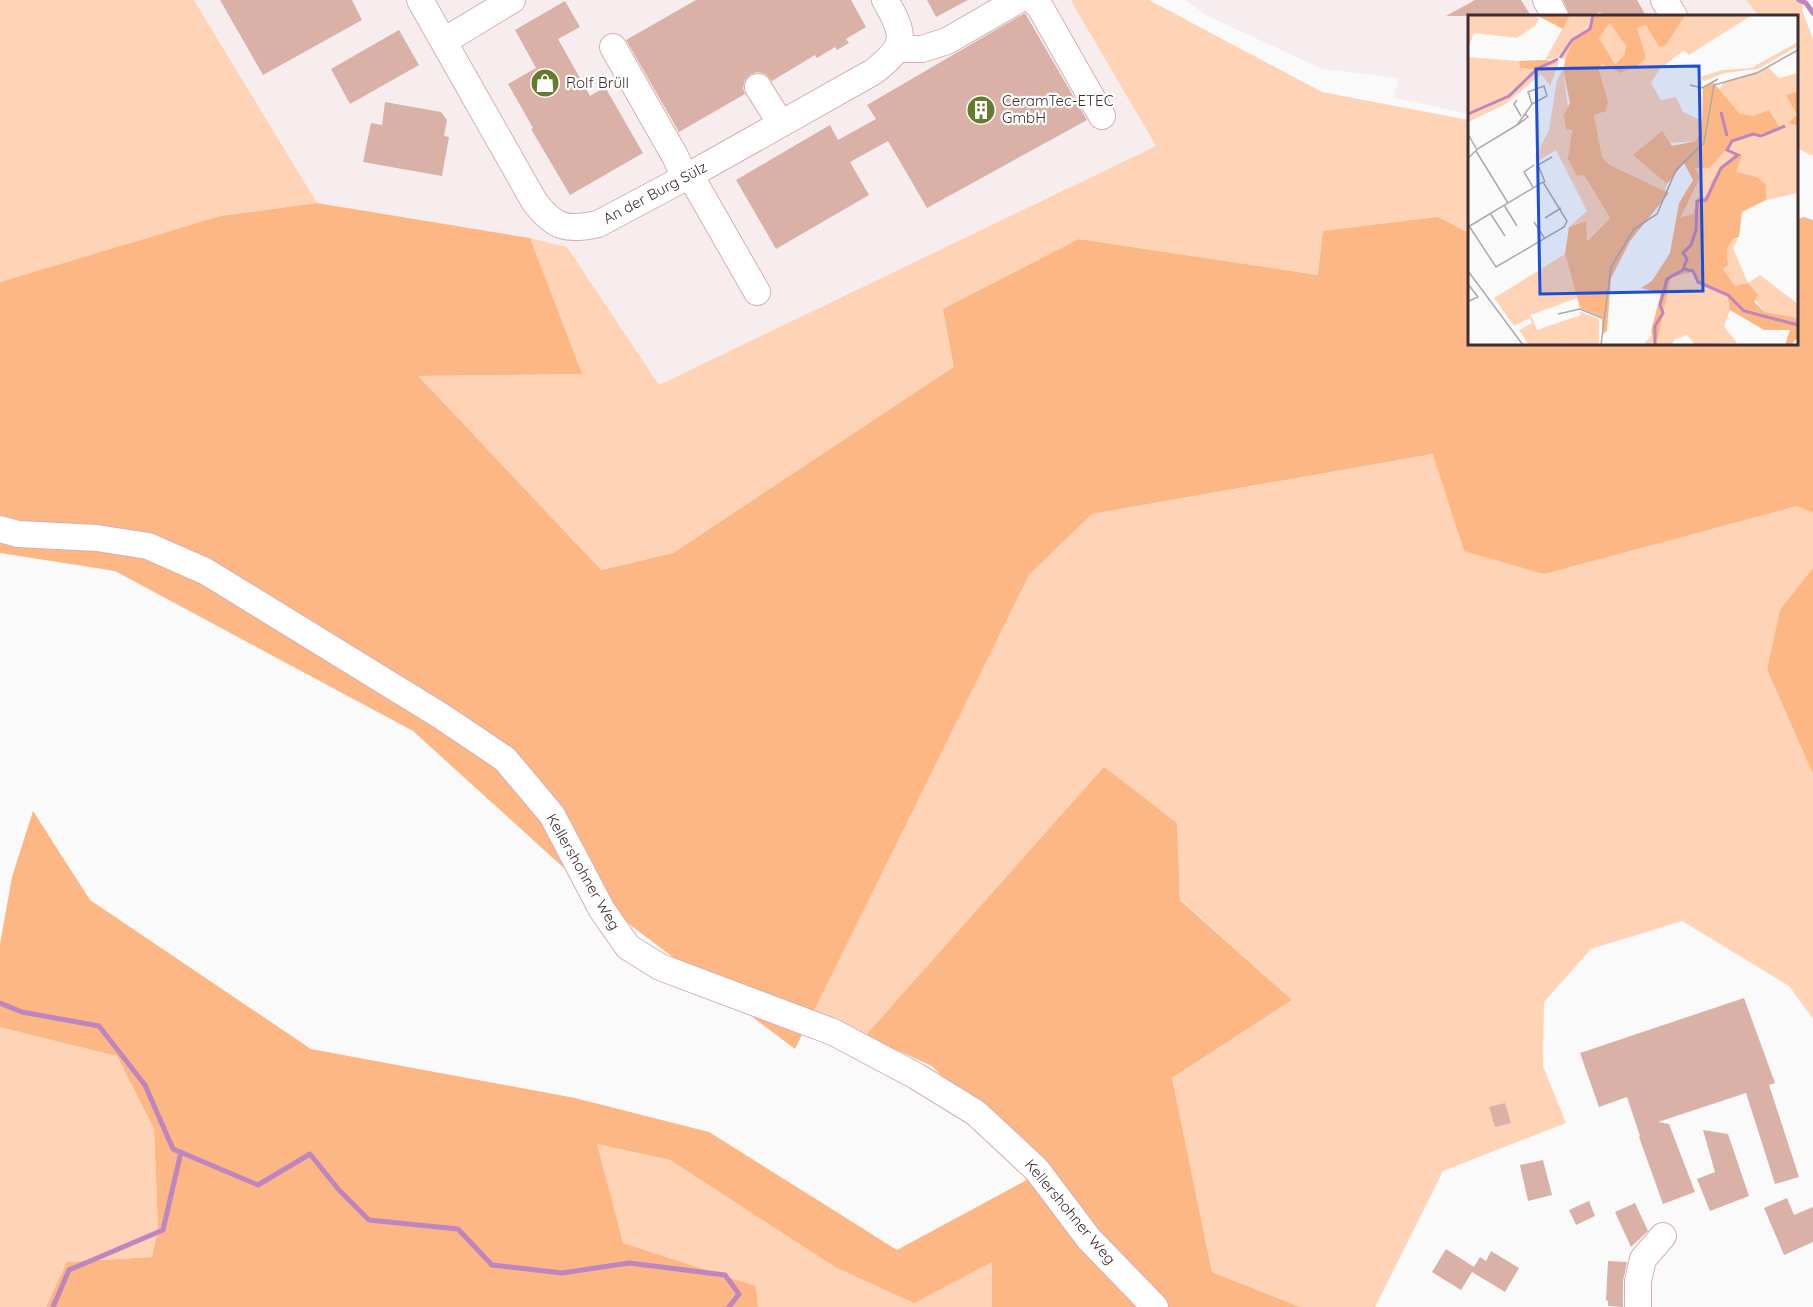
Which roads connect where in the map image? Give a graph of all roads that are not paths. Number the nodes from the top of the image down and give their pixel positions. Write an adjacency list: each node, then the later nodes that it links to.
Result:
1 (420, 0): 10 (street, An der Burg Sülz)
2 (512, 0): 10 (street)
3 (885, 0): 12 (street)
4 (1018, 0): 12 (street)
5 (1033, 0): 14 (street)
6 (1546, 0): 8 (street)
7 (1664, 0): 9 (street)
8 (1554, 15)
9 (1673, 15)
10 (444, 41): 16 (street, An der Burg Sülz)
11 (613, 47): 16 (street)
12 (898, 49): 15 (street, An der Burg Sülz)
13 (758, 87): 15 (street)
14 (1102, 116)
15 (781, 124): 16 (street, An der Burg Sülz)
16 (688, 177): 17 (street)
17 (757, 292)
18 (0, 529): 20 (street, Kellershohner Weg)
19 (1663, 1236): 21 (street)
20 (1155, 1307)
21 (1638, 1307)

